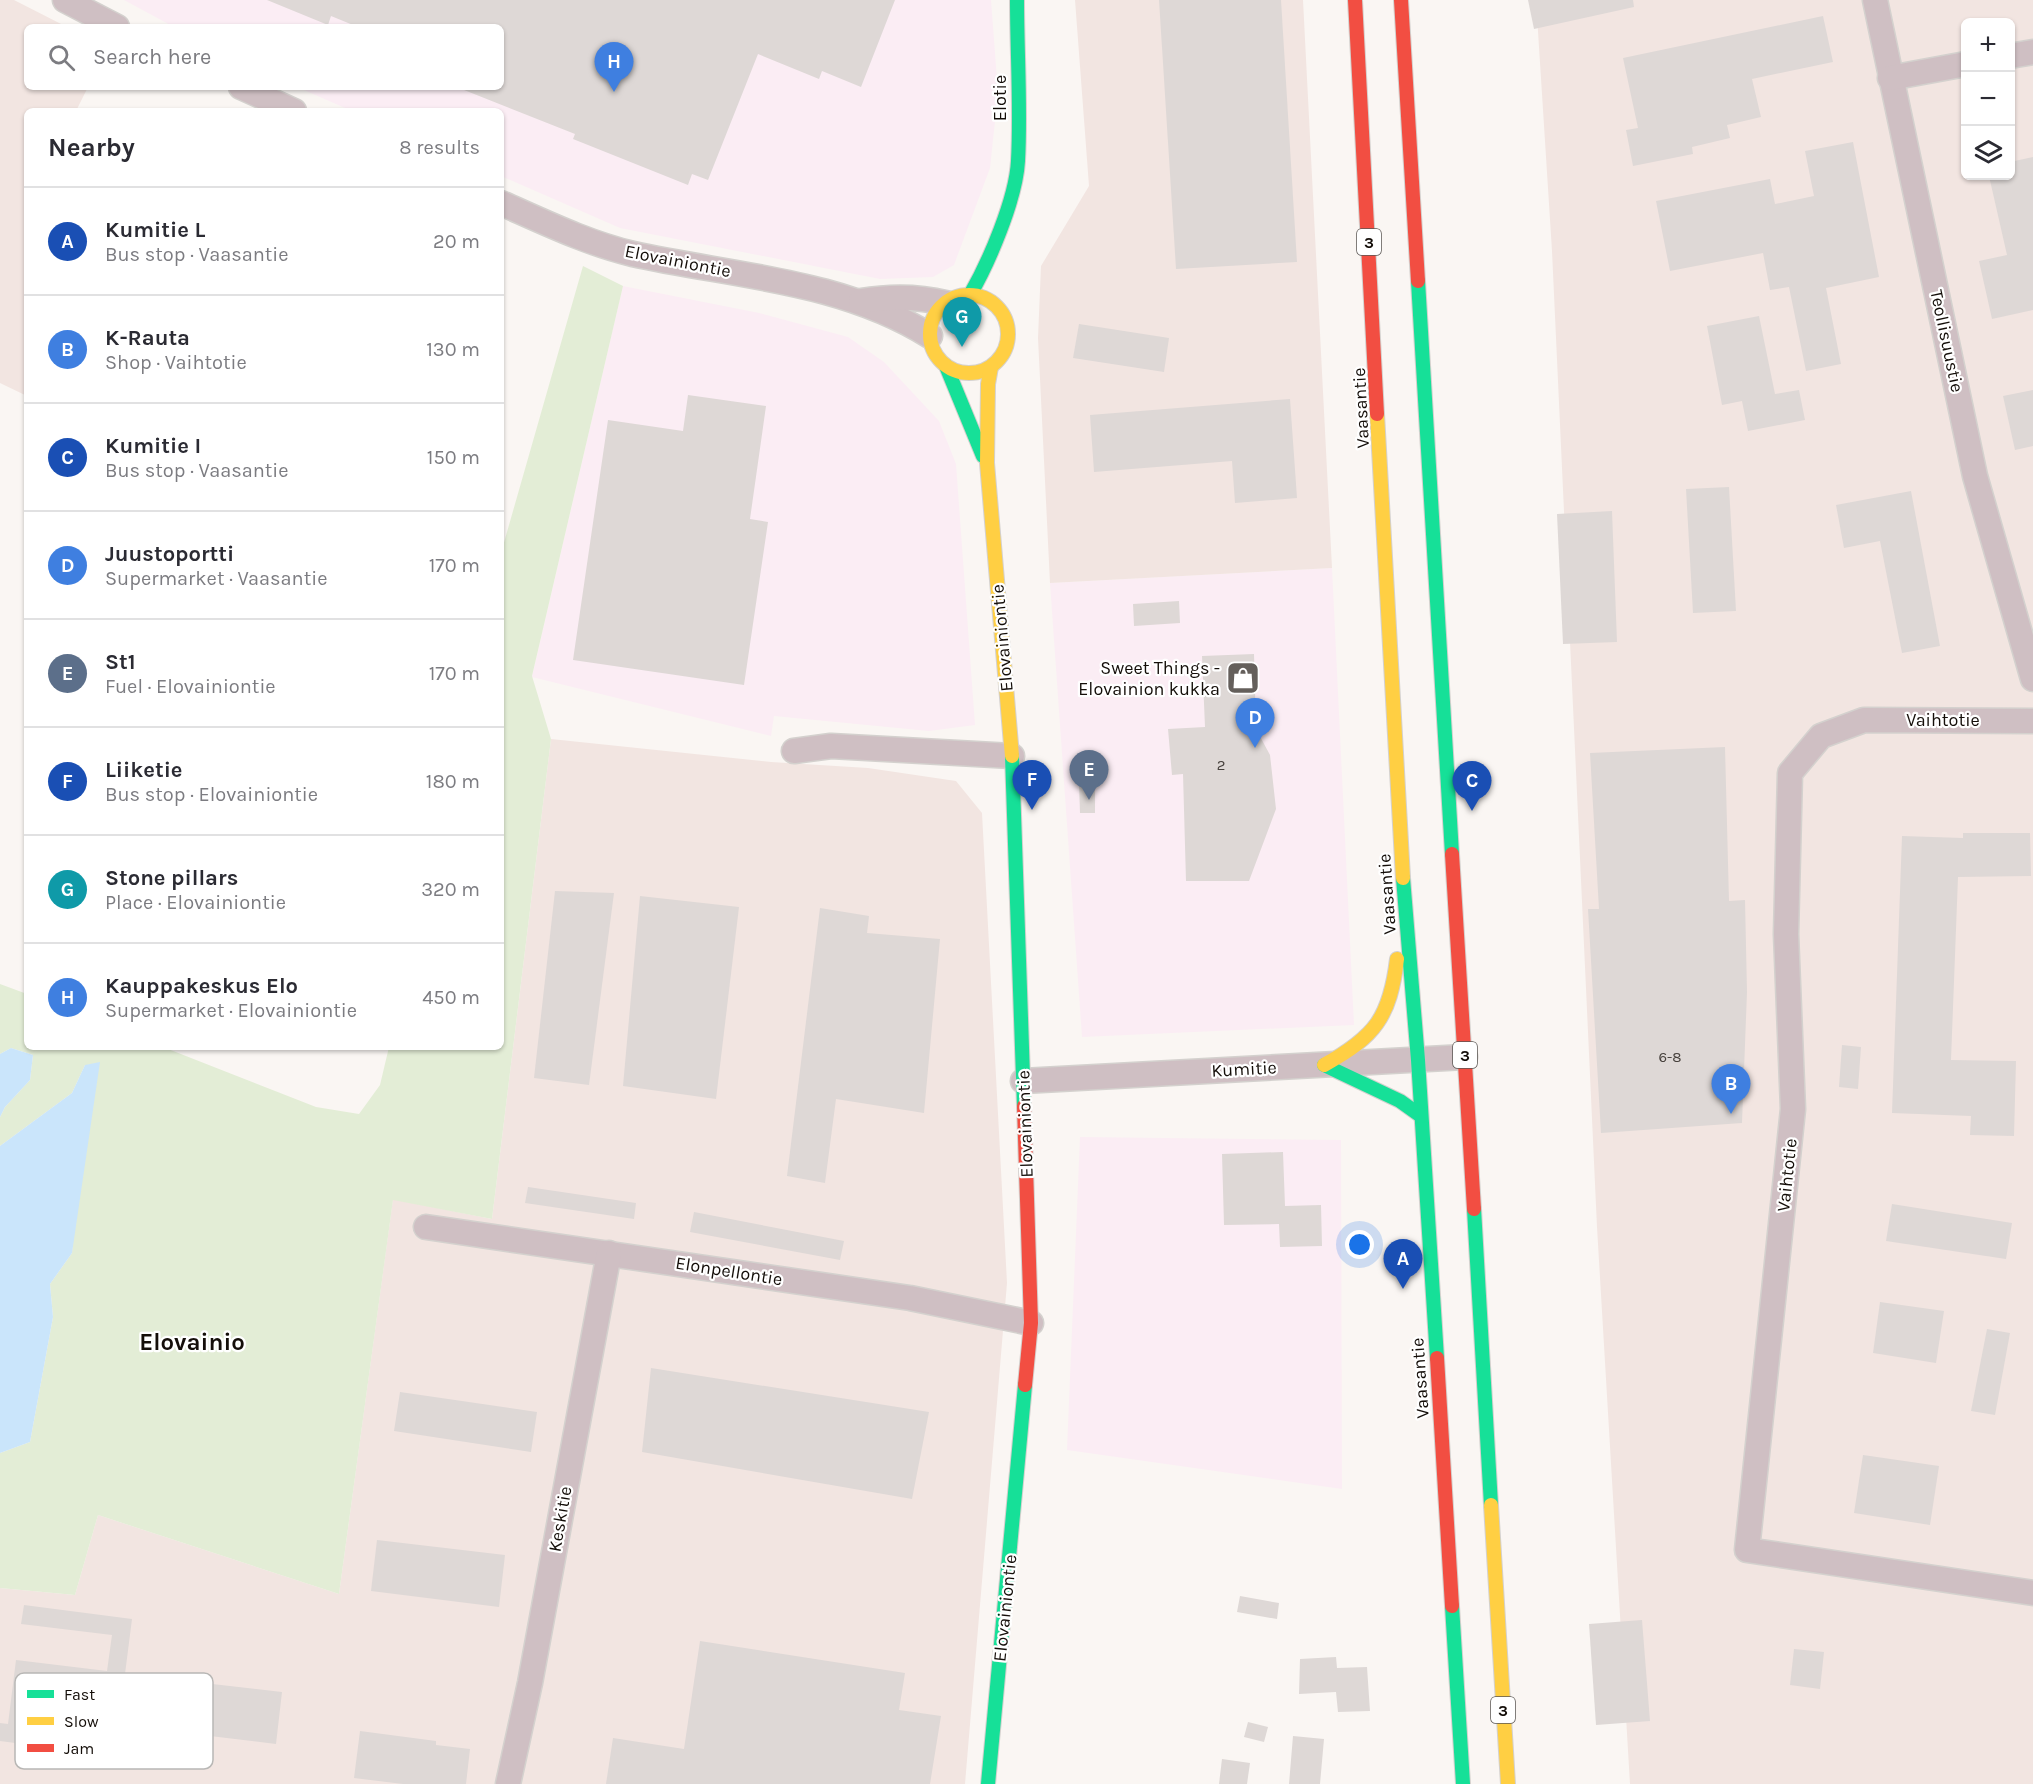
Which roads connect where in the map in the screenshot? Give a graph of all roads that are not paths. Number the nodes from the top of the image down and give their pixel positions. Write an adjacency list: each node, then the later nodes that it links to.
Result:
1 (65, 0): 6 (street)
2 (1017, 0): 13 (main road, Elotie)
3 (1355, 0): 29 (main road, Vaasantie / 3)
4 (1401, 0): 30 (main road, 3)
5 (1875, 0): 10 (street, Teollisuustie)
6 (111, 24)
7 (2033, 52): 8 (street)
8 (2015, 55)
9 (1961, 65): 10 (street)
10 (1890, 78): 25 (street, Teollisuustie)
11 (248, 90): 12 (street)
12 (287, 108)
13 (1011, 196): 15 (main road, Elotie); 17 (main road, Elotie)
14 (504, 204): 18 (street, Elovainiontie)
15 (1009, 249)
16 (1003, 292): 20 (main road)
17 (970, 295): 19 (main road); 20 (main road)
18 (861, 301): 19 (street, Elovainiontie); 21 (street, Elovainiontie)
19 (946, 303): 21 (main road)
20 (1002, 312): 23 (main road)
21 (930, 336): 22 (main road)
22 (946, 366): 23 (main road); 24 (main road, Elovainiontie)
23 (991, 367): 24 (main road, Elovainiontie)
24 (987, 463): 28 (main road, Elovainiontie)
25 (2033, 679)
26 (2033, 720): 38 (street, Vaihtotie)
27 (794, 751): 28 (street)
28 (1012, 756): 33 (main road, Elovainiontie)
29 (1403, 886): 31 (main road, Vaasantie / 3); 32 (main road)
30 (1465, 1058): 31 (street, Kumitie); 42 (main road, 3)
31 (1418, 1060): 32 (street, Kumitie); 34 (main road, Vaasantie / 3)
32 (1324, 1065): 33 (street, Kumitie); 34 (main road)
33 (1023, 1081): 37 (main road, Elovainiontie)
34 (1421, 1116): 41 (main road, Vaasantie / 3)
35 (426, 1227): 36 (street, Elonpellontie)
36 (609, 1253): 37 (street, Elonpellontie); 39 (street, Keskitie)
37 (1031, 1323): 40 (main road, Elovainiontie)
38 (2033, 1593)
39 (508, 1784)
40 (988, 1784)
41 (1463, 1784)
42 (1508, 1784)

